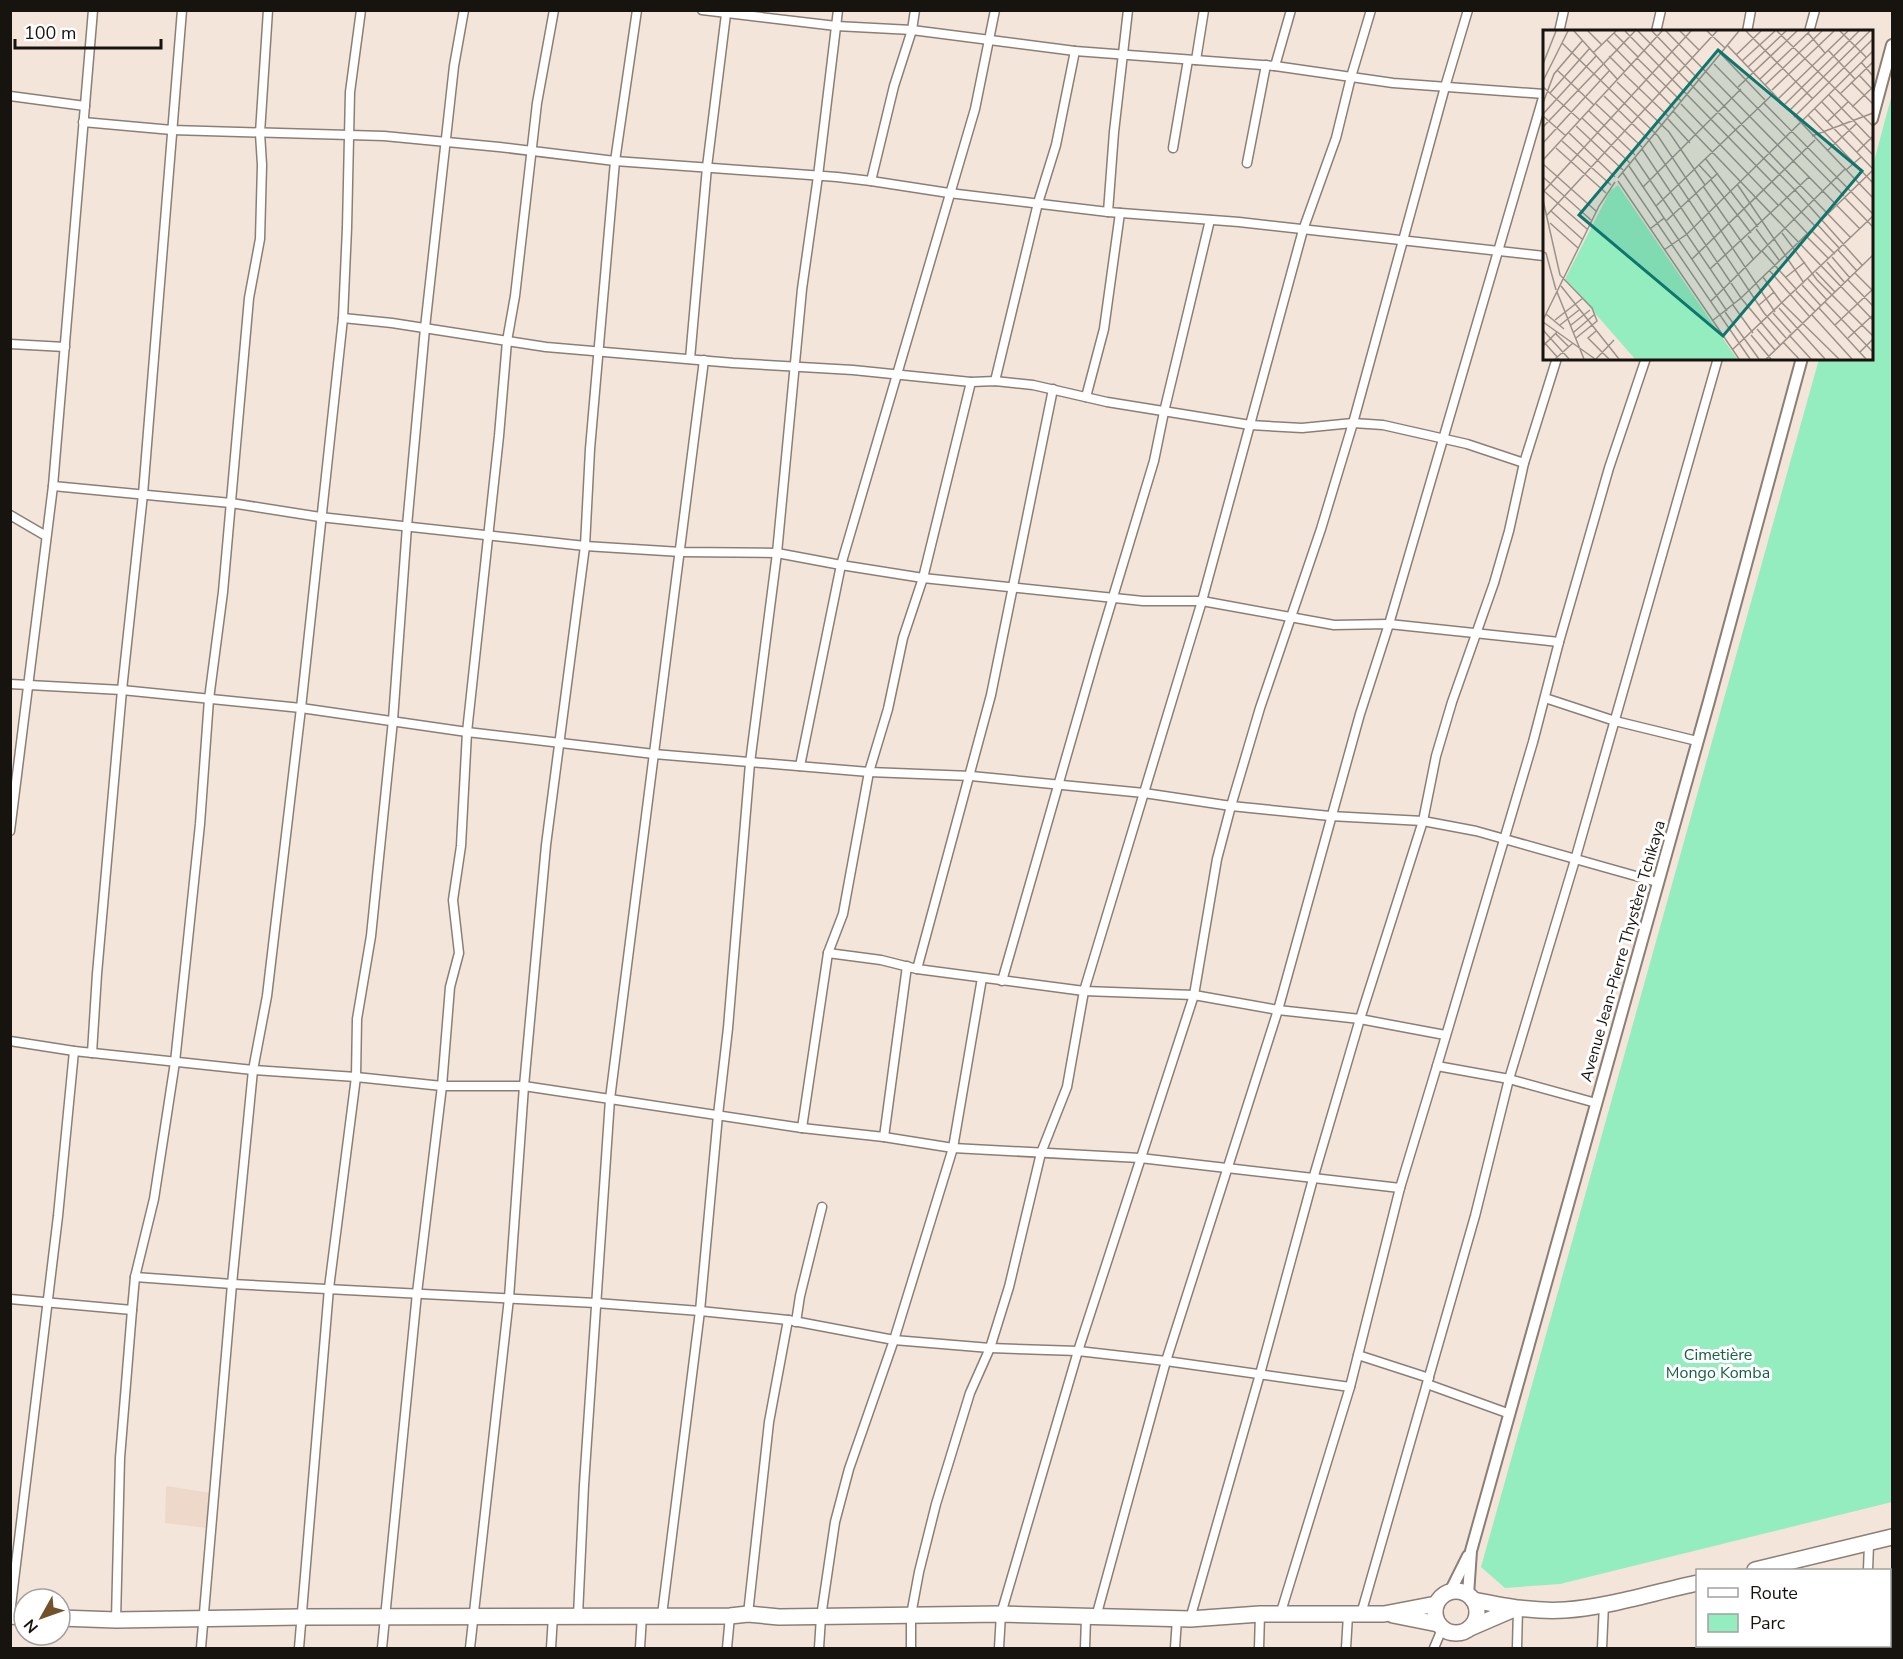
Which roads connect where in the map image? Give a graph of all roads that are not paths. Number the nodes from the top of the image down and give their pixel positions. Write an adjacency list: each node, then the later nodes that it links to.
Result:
1 (93, 10): 40 (street)
2 (182, 10): 43 (street)
3 (268, 10): 44 (street)
4 (361, 10): 45 (street)
5 (464, 10): 46 (street)
6 (554, 10): 48 (street)
7 (637, 10): 49 (street)
8 (702, 10): 21 (street)
9 (838, 10): 23 (street)
10 (915, 10): 24 (street)
11 (995, 10): 29 (street)
12 (1128, 10): 32 (street)
13 (1204, 10): 33 (street)
14 (1291, 10): 34 (street)
15 (1371, 10): 35 (street)
16 (1468, 10): 36 (street)
17 (1564, 10): 25 (street)
18 (1661, 10): 26 (street)
19 (1752, 10): 27 (street)
20 (1815, 10): 28 (street)
21 (726, 14): 22 (street); 51 (street)
22 (754, 14): 23 (street)
23 (836, 26): 24 (street); 52 (street)
24 (912, 30): 29 (street); 53 (street)
25 (1559, 30)
26 (1656, 30)
27 (1747, 30)
28 (1810, 30)
29 (988, 39): 31 (street); 54 (street)
30 (1893, 45): 41 (street)
31 (1075, 51): 32 (street); 55 (street)
32 (1123, 56): 33 (street); 56 (street)
33 (1192, 60): 34 (street); 47 (street)
34 (1271, 66): 35 (street); 50 (street)
35 (1351, 77): 36 (street); 59 (street)
36 (1445, 87): 37 (street); 60 (street)
37 (1543, 94)
38 (10, 96): 40 (street)
39 (1543, 101): 61 (street)
40 (84, 106): 42 (street)
41 (1873, 115)
42 (83, 122): 43 (street); 67 (street)
43 (172, 130): 44 (street); 87 (street)
44 (260, 133): 45 (street); 88 (street)
45 (349, 136): 46 (street); 63 (street)
46 (446, 142): 48 (street); 64 (street)
47 (1173, 148)
48 (532, 150): 49 (street); 65 (street)
49 (615, 161): 51 (street); 68 (street)
50 (1247, 163)
51 (707, 167): 52 (street); 69 (street)
52 (818, 176): 53 (street); 75 (street)
53 (871, 181): 54 (street)
54 (949, 194): 55 (street); 76 (street)
55 (1038, 203): 56 (street); 77 (street)
56 (1108, 212): 57 (street)
57 (1120, 213): 58 (street); 80 (street)
58 (1210, 220): 59 (street); 81 (street)
59 (1303, 230): 60 (street); 83 (street)
60 (1404, 241): 61 (street); 82 (street)
61 (1498, 252): 62 (street); 84 (street)
62 (1543, 256)
63 (343, 318): 64 (street); 90 (street)
64 (425, 328): 65 (street); 91 (street)
65 (507, 341): 68 (street); 92 (street)
66 (10, 344): 67 (street)
67 (65, 347): 86 (street)
68 (598, 351): 69 (street); 94 (street)
69 (690, 359): 70 (street)
70 (704, 360): 75 (street); 95 (street)
71 (1556, 360): 85 (street)
72 (1645, 360): 105 (street)
73 (1717, 360): 113 (street)
74 (1801, 360): 115 (street, Avenue Jean-Pierre Thystère Tchikaya)
75 (795, 366): 76 (street); 96 (street)
76 (898, 374): 78 (street); 97 (street)
77 (995, 381): 78 (street); 79 (street)
78 (971, 382): 98 (street)
79 (1053, 389): 80 (street); 99 (street)
80 (1086, 397): 81 (street)
81 (1164, 412): 83 (street); 100 (street)
82 (1353, 423): 83 (street); 84 (street); 102 (street)
83 (1250, 426): 101 (street)
84 (1442, 440): 85 (street); 103 (street)
85 (1524, 463): 104 (street)
86 (53, 486): 87 (street); 93 (street)
87 (143, 494): 88 (street); 108 (street)
88 (231, 503): 90 (street); 110 (street)
89 (10, 515): 93 (street)
90 (320, 517): 91 (street); 111 (street)
91 (407, 526): 92 (street); 112 (street)
92 (488, 535): 94 (street); 114 (street)
93 (46, 536): 107 (street)
94 (585, 546): 95 (street); 116 (street)
95 (681, 552): 96 (street); 117 (street)
96 (777, 553): 97 (street); 119 (street)
97 (841, 565): 98 (street); 120 (street)
98 (923, 578): 99 (street); 121 (street)
99 (1014, 586): 100 (street); 122 (street)
100 (1114, 598): 101 (street); 123 (street)
101 (1202, 600): 102 (street); 124 (street)
102 (1292, 617): 103 (street); 125 (street)
103 (1389, 624): 104 (street); 126 (street)
104 (1477, 632): 105 (street); 127 (street)
105 (1559, 642): 109 (street)
106 (10, 684): 107 (street)
107 (29, 686): 108 (street); 118 (street)
108 (122, 690): 110 (street); 144 (street)
109 (1545, 698): 113 (street); 129 (street)
110 (209, 699): 111 (street); 145 (street)
111 (301, 708): 112 (street); 147 (street)
112 (393, 720): 114 (street); 148 (street)
113 (1615, 721): 115 (street); 130 (street)
114 (467, 732): 116 (street); 150 (street)
115 (1697, 741): 131 (street, Avenue Jean-Pierre Thystère Tchikaya)
116 (560, 742): 117 (street); 151 (street)
117 (654, 754): 119 (street); 152 (street)
118 (14, 758): 128 (street)
119 (750, 763): 120 (street); 154 (street)
120 (800, 766): 121 (street)
121 (869, 772): 122 (street); 132 (street)
122 (971, 776): 123 (street); 134 (street)
123 (1060, 784): 124 (street); 136 (street)
124 (1144, 793): 125 (street); 137 (street)
125 (1231, 806): 126 (street); 138 (street)
126 (1330, 816): 127 (street); 139 (street)
127 (1423, 821): 129 (street); 140 (street)
128 (10, 831)
129 (1505, 839): 130 (street); 141 (street)
130 (1575, 860): 131 (street); 149 (street)
131 (1657, 882): 153 (street, Avenue Jean-Pierre Thystère Tchikaya)
132 (828, 953): 133 (street); 155 (street)
133 (907, 966): 134 (street); 156 (street)
134 (917, 969): 135 (street)
135 (982, 978): 136 (street); 157 (street)
136 (1002, 981): 137 (street)
137 (1084, 992): 138 (street); 158 (street)
138 (1194, 995): 139 (street); 159 (street)
139 (1278, 1010): 140 (street); 160 (street)
140 (1360, 1019): 141 (street); 161 (street)
141 (1445, 1035): 146 (street)
142 (10, 1041): 143 (street)
143 (74, 1052): 144 (street); 170 (street)
144 (92, 1053): 145 (street)
145 (175, 1062): 147 (street); 164 (street)
146 (1437, 1066): 149 (street); 162 (street)
147 (253, 1070): 148 (street); 165 (street)
148 (356, 1077): 150 (street); 166 (street)
149 (1509, 1080): 153 (street); 181 (street)
150 (442, 1086): 151 (street); 167 (street)
151 (524, 1086): 152 (street); 168 (street)
152 (610, 1099): 154 (street); 171 (street)
153 (1596, 1103): 183 (street, Avenue Jean-Pierre Thystère Tchikaya)
154 (718, 1114): 155 (street); 173 (street)
155 (802, 1128): 156 (street)
156 (884, 1137): 157 (street)
157 (952, 1148): 158 (street); 175 (street)
158 (1041, 1153): 159 (street); 176 (street)
159 (1140, 1158): 160 (street); 177 (street)
160 (1226, 1169): 161 (street); 179 (street)
161 (1312, 1179): 162 (street); 180 (street)
162 (1400, 1188): 178 (street)
163 (822, 1207): 174 (street)
164 (135, 1276): 165 (street); 172 (street)
165 (232, 1284): 166 (street); 209 (street)
166 (330, 1288): 167 (street); 210 (street)
167 (417, 1293): 168 (street); 211 (street)
168 (509, 1298): 171 (street); 205 (street)
169 (10, 1299): 170 (street)
170 (47, 1302): 172 (street); 200 (street)
171 (596, 1303): 173 (street); 207 (street)
172 (132, 1310): 216 (street)
173 (700, 1311): 174 (street); 202 (street)
174 (792, 1321): 175 (street); 195 (street)
175 (894, 1340): 176 (street); 212 (street)
176 (990, 1347): 177 (street); 203 (street)
177 (1078, 1351): 179 (street); 196 (street)
178 (1358, 1355): 181 (street); 182 (street)
179 (1166, 1361): 180 (street); 214 (street)
180 (1260, 1374): 182 (street); 215 (street)
181 (1428, 1381): 183 (street); 198 (street)
182 (1350, 1387): 204 (street)
183 (1510, 1414): 186 (street, Avenue Jean-Pierre Thystère Tchikaya)
184 (1893, 1537): 185 (highway)
185 (1869, 1544): 187 (highway); 188 (street)
186 (1471, 1551): 190 (street, Avenue Jean-Pierre Thystère Tchikaya); 191 (street, Avenue Jean-Pierre Thystère Tchikaya)
187 (1778, 1568)
188 (1868, 1569)
189 (1696, 1583): 193 (highway)
190 (1450, 1592): 191 (highway); 192 (highway)
191 (1471, 1598): 194 (highway); 218 (highway)
192 (1436, 1604): 199 (highway); 217 (highway)
193 (1604, 1604): 194 (highway); 235 (street)
194 (1516, 1608): 218 (highway); 234 (street)
195 (748, 1614): 208 (highway); 212 (highway)
196 (1001, 1614): 203 (highway); 214 (highway); 228 (street)
197 (1260, 1614): 204 (highway); 215 (highway); 231 (street)
198 (1354, 1614): 199 (highway); 204 (highway); 232 (street)
199 (1384, 1614): 217 (highway)
200 (10, 1615)
201 (642, 1615): 202 (highway); 207 (highway); 224 (street)
202 (663, 1615): 208 (highway)
203 (911, 1615): 212 (highway); 227 (street)
204 (1280, 1615)
205 (473, 1616): 206 (highway); 211 (highway); 222 (street)
206 (553, 1616): 207 (highway); 223 (street)
207 (578, 1616)
208 (730, 1616): 225 (street)
209 (203, 1617): 210 (highway); 216 (highway); 219 (street)
210 (300, 1617): 211 (highway); 220 (street)
211 (384, 1617): 221 (street)
212 (821, 1617): 226 (street)
213 (72, 1618): 216 (highway)
214 (1091, 1618): 215 (highway); 229 (street)
215 (1183, 1619): 230 (street)
216 (116, 1620)
217 (1440, 1626): 218 (highway); 233 (street)
218 (1470, 1628)
219 (201, 1648)
220 (298, 1648)
221 (382, 1648)
222 (470, 1648)
223 (551, 1648)
224 (640, 1648)
225 (727, 1648)
226 (819, 1648)
227 (910, 1648)
228 (999, 1648)
229 (1085, 1648)
230 (1175, 1648)
231 (1259, 1648)
232 (1346, 1648)
233 (1434, 1648)
234 (1517, 1648)
235 (1602, 1648)

